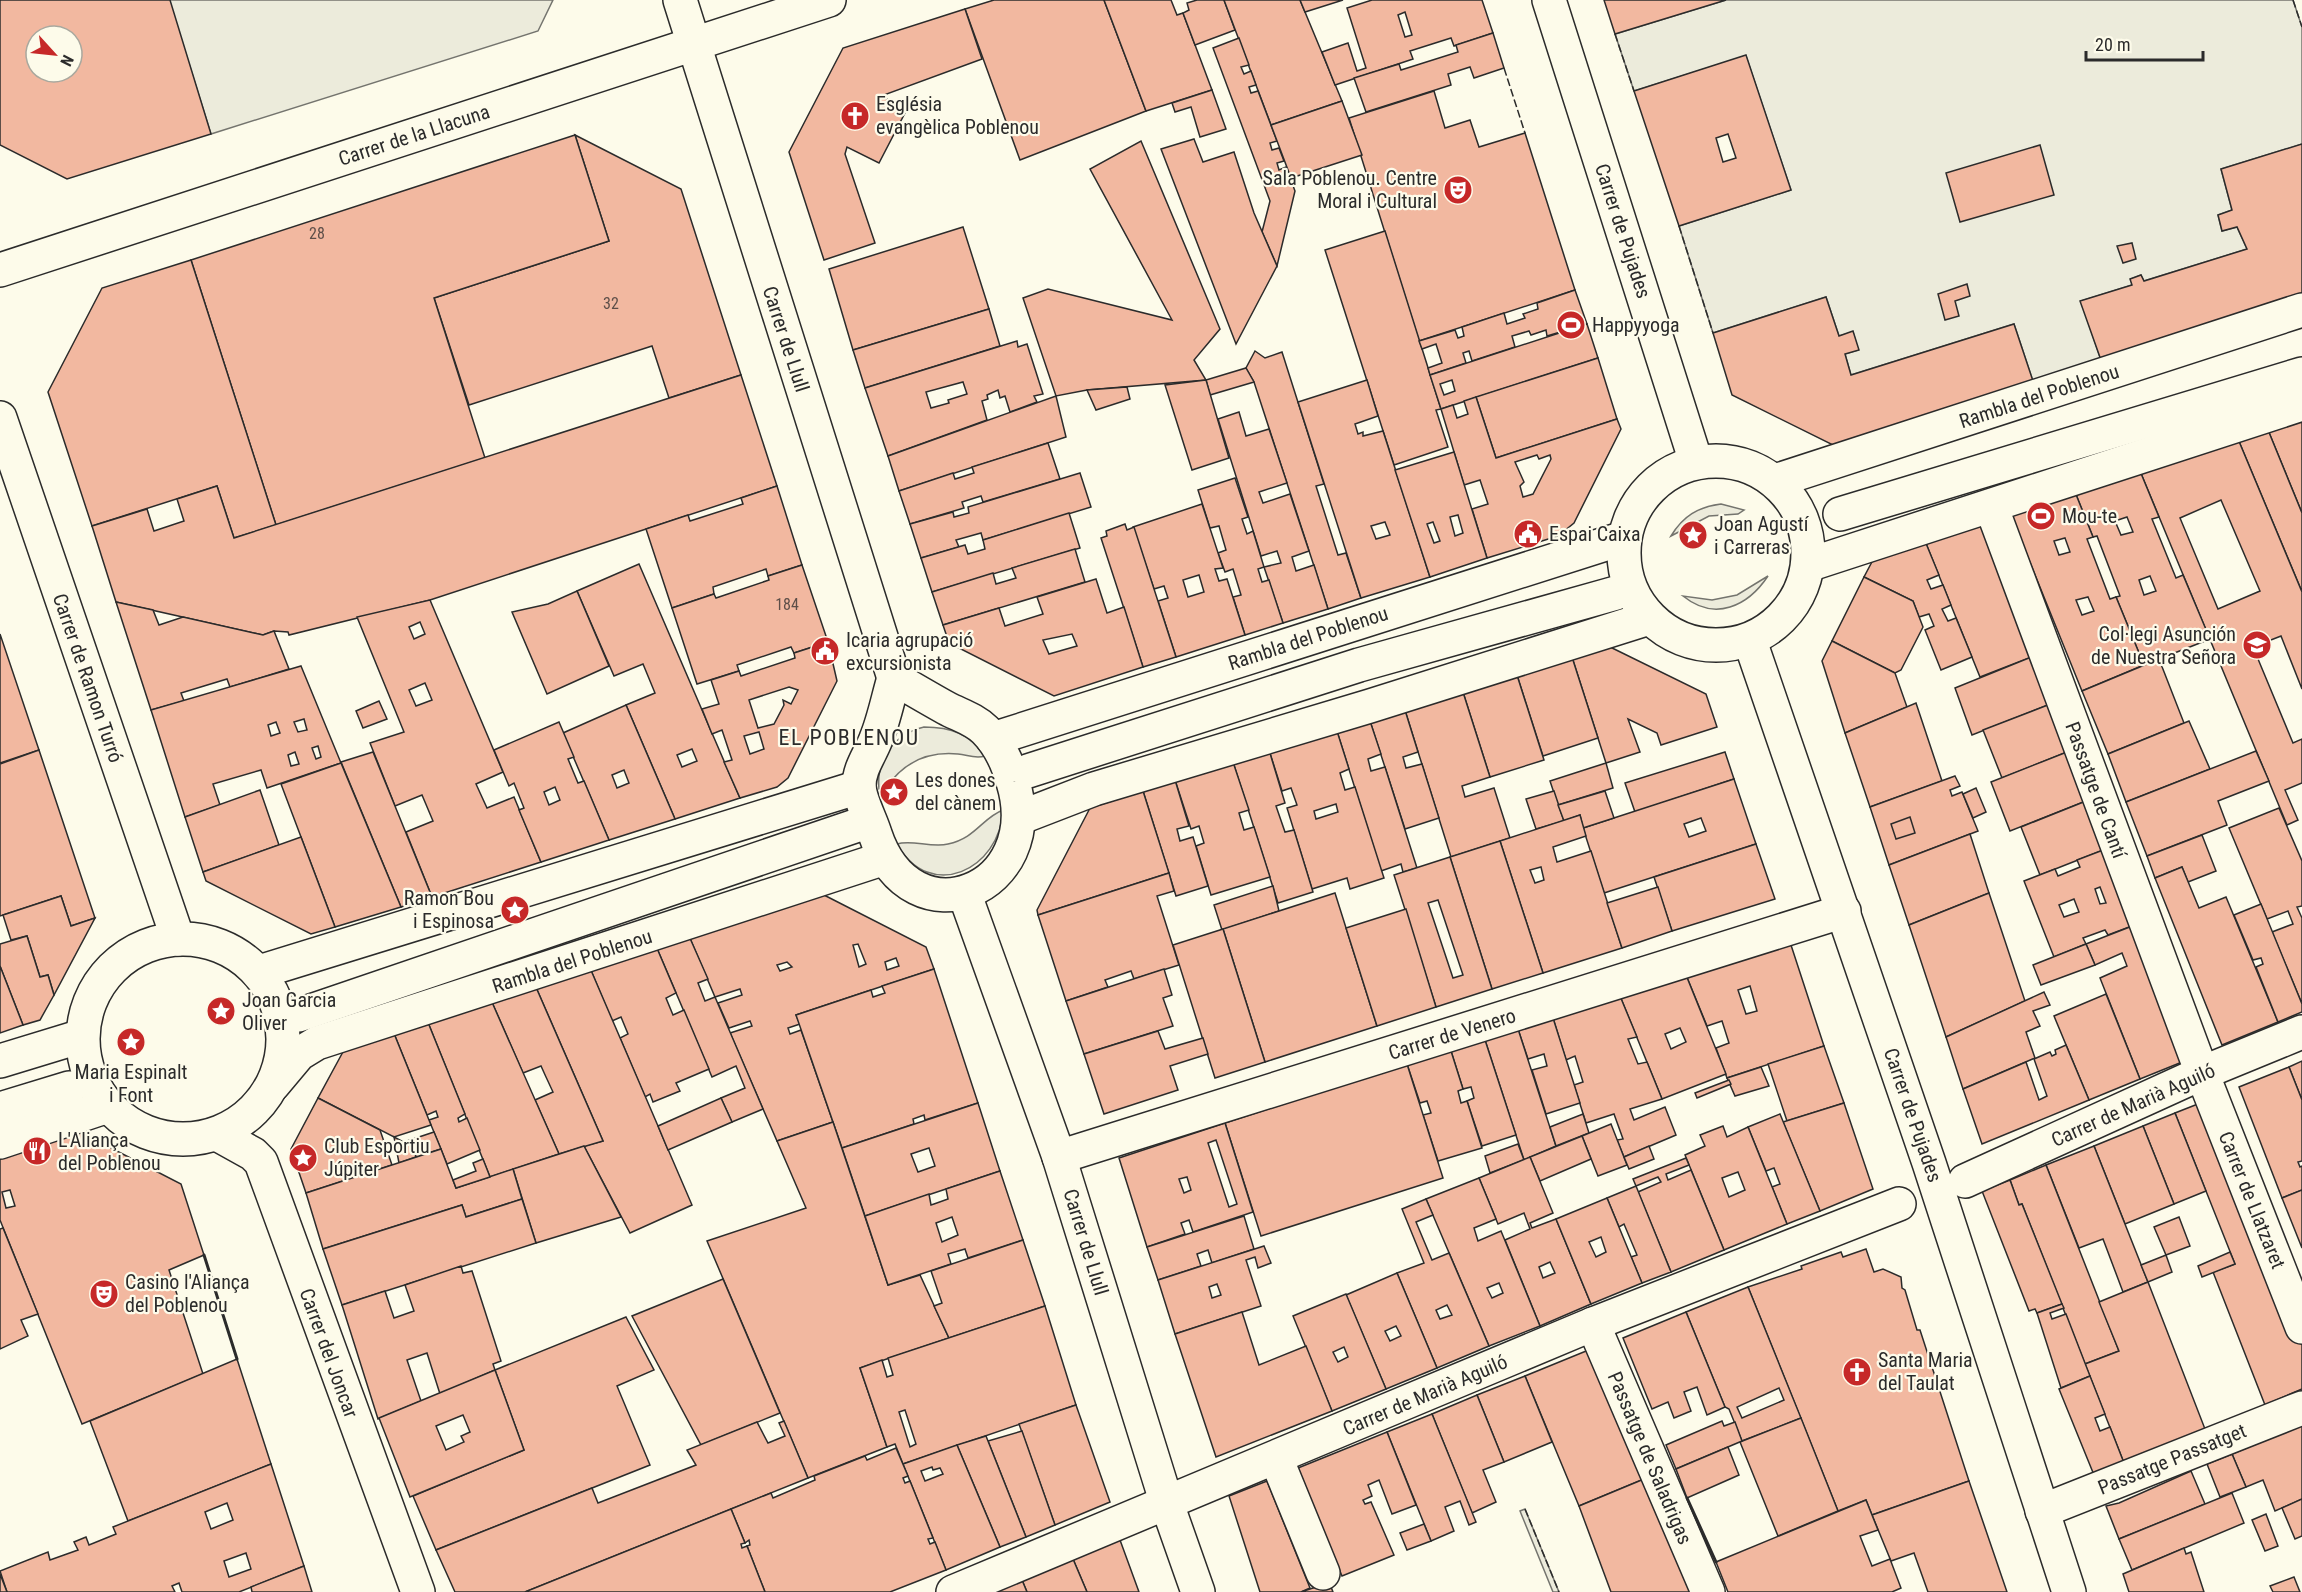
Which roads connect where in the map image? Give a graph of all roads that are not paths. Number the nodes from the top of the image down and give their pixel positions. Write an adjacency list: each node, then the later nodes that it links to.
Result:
1 (680, 0): 4 (street, Carrer de Llull)
2 (829, 0): 4 (street, Carrer de la Llacuna)
3 (1549, 0): 10 (street, Carrer de Pujades)
4 (694, 44): 5 (street, Carrer de la Llacuna); 19 (street, Carrer de Llull)
5 (0, 270)
6 (2302, 310): 11 (street, Rambla del Poblenou)
7 (2302, 374): 13 (street)
8 (2302, 404): 12 (street)
9 (0, 418): 30 (street, Carrer de Ramon Turró)
10 (1696, 462): 11 (street); 14 (street)
11 (1775, 481): 15 (street)
12 (1991, 506): 15 (street); 36 (street, Passatge de Cantí)
13 (1840, 514)
14 (1624, 538): 17 (street); 21 (street, Rambla del Poblenou)
15 (1808, 565): 18 (street)
16 (1616, 594): 23 (street, Rambla del Poblenou)
17 (1649, 618): 18 (street); 25 (street)
18 (1750, 641): 29 (street, Carrer de Pujades)
19 (894, 678): 20 (street); 22 (street)
20 (948, 709): 21 (street); 22 (street)
21 (993, 739): 25 (street)
22 (876, 740): 24 (street)
23 (1028, 771)
24 (859, 787): 27 (street); 31 (street)
25 (1019, 818): 28 (street)
26 (855, 826): 32 (street, Rambla del Poblenou)
27 (885, 858): 28 (street); 37 (street, Rambla del Poblenou)
28 (965, 895): 43 (street, Carrer de Llull)
29 (1844, 911): 43 (street, Carrer de Venero); 51 (street, Carrer de Pujades)
30 (178, 939): 31 (street, Rambla del Poblenou); 34 (street, Rambla del Poblenou)
31 (259, 972): 37 (street, Rambla del Poblenou)
32 (299, 1015)
33 (2302, 1032): 36 (street, Carrer de Marià Aguiló)
34 (82, 1036): 35 (street); 39 (street, Rambla del Poblenou)
35 (0, 1061)
36 (2202, 1073): 44 (street, Carrer de Marià Aguiló); 47 (street, Carrer de Llatzaret)
37 (273, 1085): 41 (street, Rambla del Poblenou)
38 (69, 1088): 40 (street)
39 (108, 1106): 41 (street, Rambla del Poblenou); 42 (street)
40 (0, 1109)
41 (217, 1134): 53 (street, Carrer del Joncar)
42 (0, 1142)
43 (1059, 1157): 50 (street, Carrer de Llull)
44 (1965, 1181)
45 (1899, 1204): 46 (street, Carrer de Marià Aguiló)
46 (1593, 1324): 49 (street, Carrer de Marià Aguiló); 56 (street, Passatge de Saladrigas)
47 (2302, 1327)
48 (2302, 1408): 51 (street, Passatge Passatget)
49 (1276, 1458): 50 (street, Carrer de Marià Aguiló); 52 (street)
50 (1167, 1504): 54 (street, Carrer de Marià Aguiló); 55 (street, Carrer de Llull)
51 (2042, 1511): 57 (street, Carrer de Pujades)
52 (1323, 1573)
53 (418, 1592)
54 (953, 1592)
55 (1198, 1592)
56 (1708, 1592)
57 (2068, 1592)

